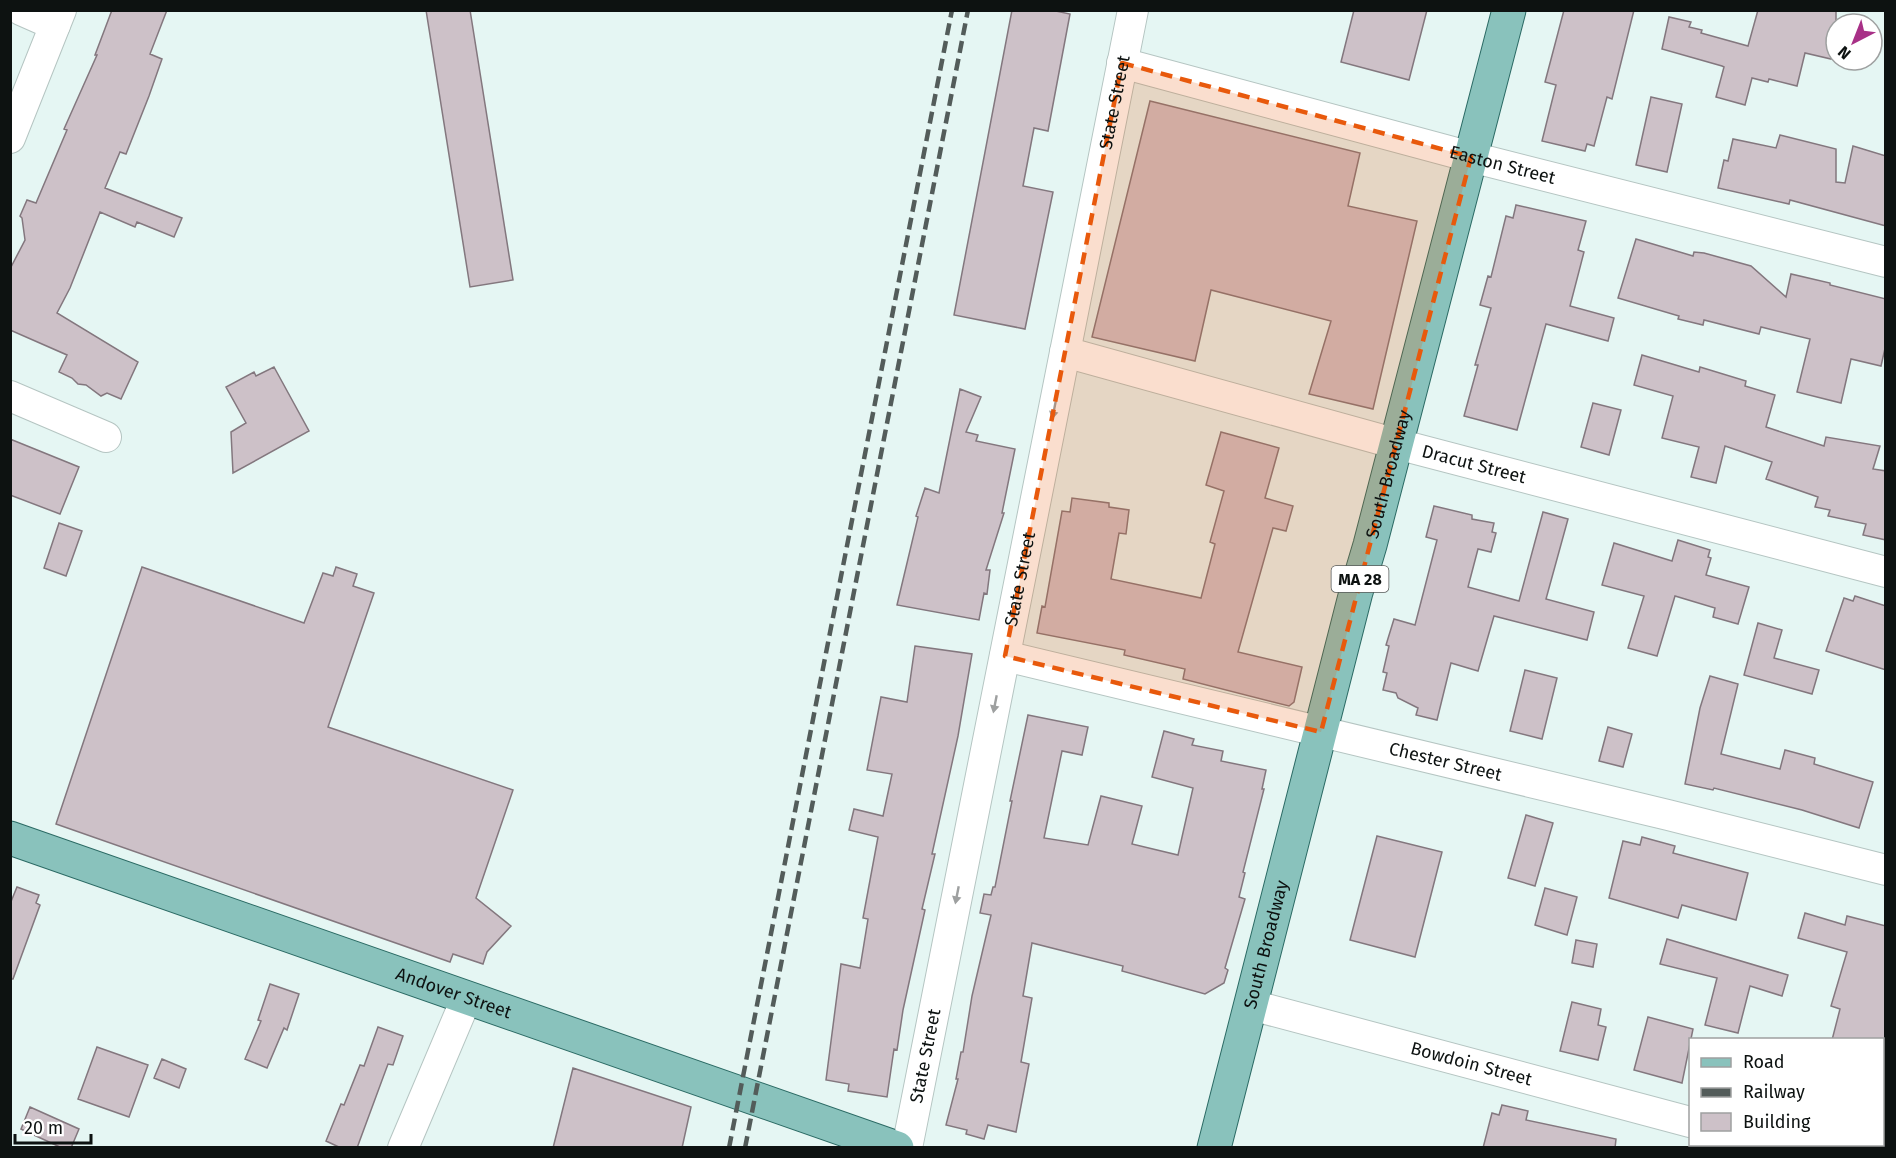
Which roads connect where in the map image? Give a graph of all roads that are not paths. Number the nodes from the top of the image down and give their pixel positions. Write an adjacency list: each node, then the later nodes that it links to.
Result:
1 (21, 10): 4 (street)
2 (1133, 10): 5 (street, State Street)
3 (1509, 10): 7 (main road, South Broadway / MA 28)
4 (58, 18): 6 (street)
5 (1122, 63): 7 (street, Easton Street); 9 (street, State Street)
6 (10, 138)
7 (1471, 157): 8 (street, Easton Street); 12 (main road, South Broadway / MA 28)
8 (1886, 262)
9 (1065, 352): 12 (street, Dracut Street); 14 (street, State Street, one-way to 14)
10 (10, 396): 11 (street)
11 (106, 437)
12 (1397, 444): 13 (street, Dracut Street); 15 (main road, South Broadway / MA 28)
13 (1886, 572)
14 (1005, 656): 15 (street, Chester Street); 23 (street, State Street, one-way to 23)
15 (1321, 732): 17 (street, Chester Street); 19 (main road, South Broadway / MA 28)
16 (10, 838): 18 (main road, Andover Street)
17 (1886, 870)
18 (466, 998): 21 (street); 22 (main road, Andover Street)
19 (1251, 1005): 20 (street, Bowdoin Street); 24 (main road, South Broadway / MA 28)
20 (1689, 1122)
21 (402, 1148)
22 (897, 1148)
23 (907, 1148)
24 (1214, 1148)

